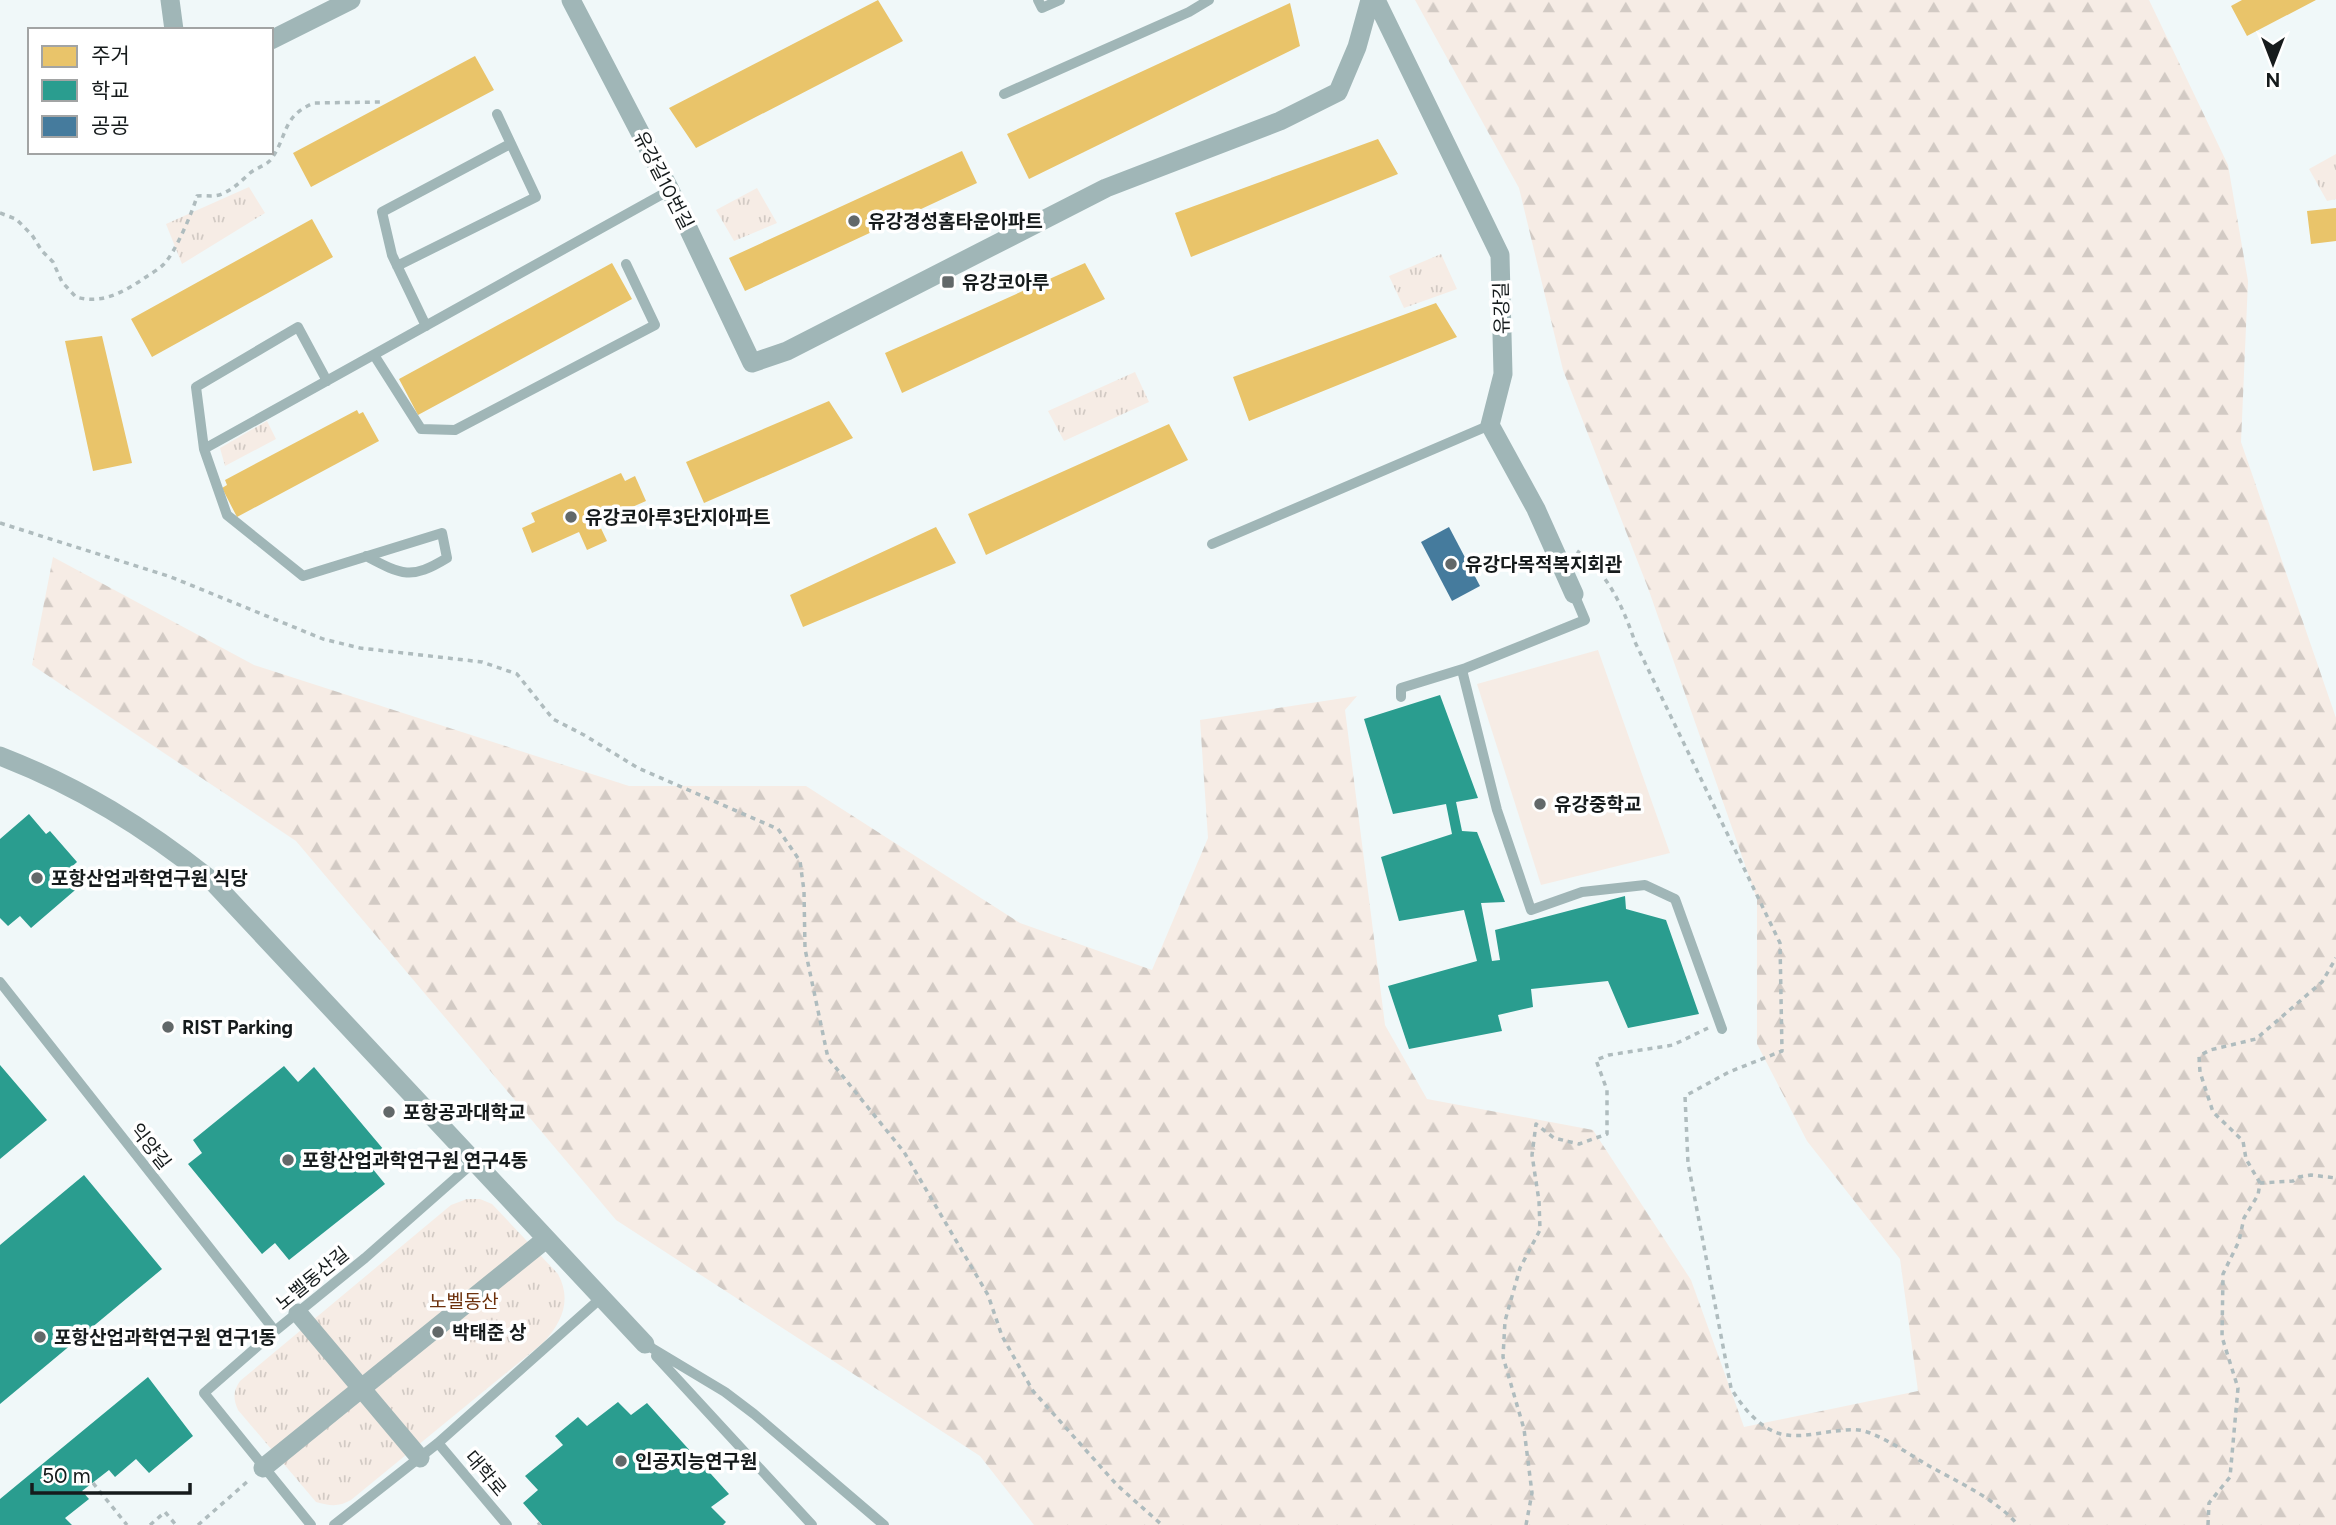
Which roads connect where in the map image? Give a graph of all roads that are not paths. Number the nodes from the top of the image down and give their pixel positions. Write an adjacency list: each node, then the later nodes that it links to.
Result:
1 (170, 0): 9 (street)
2 (571, 0): 14 (street, 유강길10번길)
3 (1038, 0): 4 (lane)
4 (1060, 0)
5 (1209, 0): 11 (lane)
6 (1370, 0): 14 (street, 유강길10번길)
7 (1376, 0): 20 (street, 유강길)
8 (342, 2): 10 (street)
9 (174, 28)
10 (273, 39)
11 (1004, 94)
12 (497, 114): 13 (lane)
13 (510, 144): 16 (lane); 16 (lane)
14 (670, 190): 17 (lane)
15 (626, 264): 18 (lane)
16 (397, 266): 17 (lane)
17 (426, 326): 18 (lane)
18 (374, 355): 19 (lane)
19 (327, 381): 21 (lane); 21 (lane)
20 (1490, 425): 22 (lane); 24 (street)
21 (204, 449): 23 (lane)
22 (1212, 544)
23 (366, 556): 23 (lane)
24 (1574, 594): 25 (lane)
25 (1462, 670): 26 (lane); 29 (lane)
26 (1401, 697)
27 (0, 756): 30 (street)
28 (0, 982): 34 (lane, 익양길)
29 (1720, 1026)
30 (475, 1161): 31 (street); 33 (lane, 노벨동산길)
31 (546, 1239): 32 (street); 36 (street)
32 (601, 1298): 35 (street); 37 (lane)
33 (298, 1314): 34 (lane, 노벨동산길); 36 (street)
34 (275, 1331): 39 (lane, 노벨동산길)
35 (645, 1345): 43 (lane); 44 (lane)
36 (361, 1389): 38 (street); 39 (street)
37 (438, 1443): 38 (lane); 42 (lane, 대학로)
38 (420, 1458): 41 (lane)
39 (263, 1468): 40 (lane, 노벨동산길)
40 (311, 1525)
41 (334, 1525)
42 (507, 1525)
43 (812, 1525)
44 (883, 1525)

